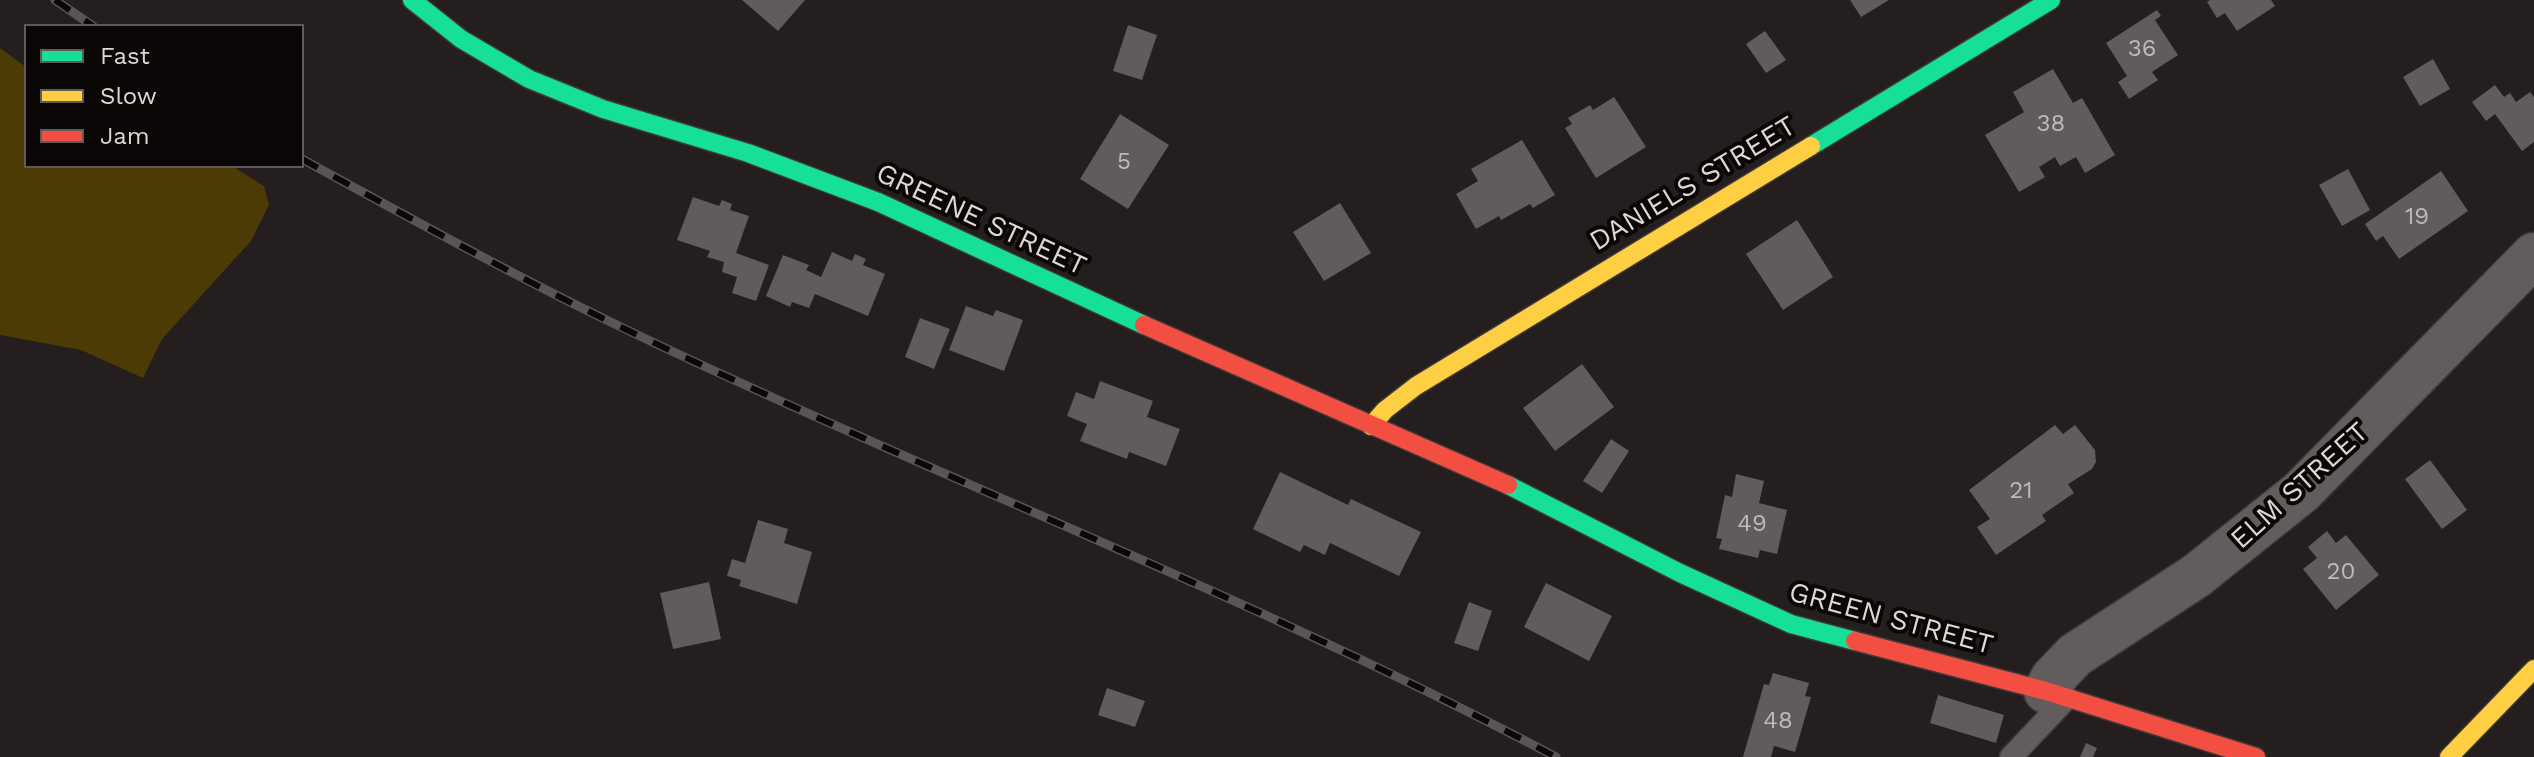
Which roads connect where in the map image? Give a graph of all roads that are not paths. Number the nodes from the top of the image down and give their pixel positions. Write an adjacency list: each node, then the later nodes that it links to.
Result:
1 (412, 0): 5 (street, GREENE STREET)
2 (2051, 0): 3 (street, DANIELS STREET)
3 (2004, 12): 5 (street, DANIELS STREET)
4 (2534, 255): 8 (street, ELM STREET)
5 (1371, 426): 6 (street, GREENE STREET)
6 (1528, 495): 8 (street, GREEN STREET)
7 (2534, 669): 11 (street)
8 (2056, 694): 9 (lane); 10 (street, GREEN STREET)
9 (2011, 757)
10 (2256, 757)
11 (2449, 757)

